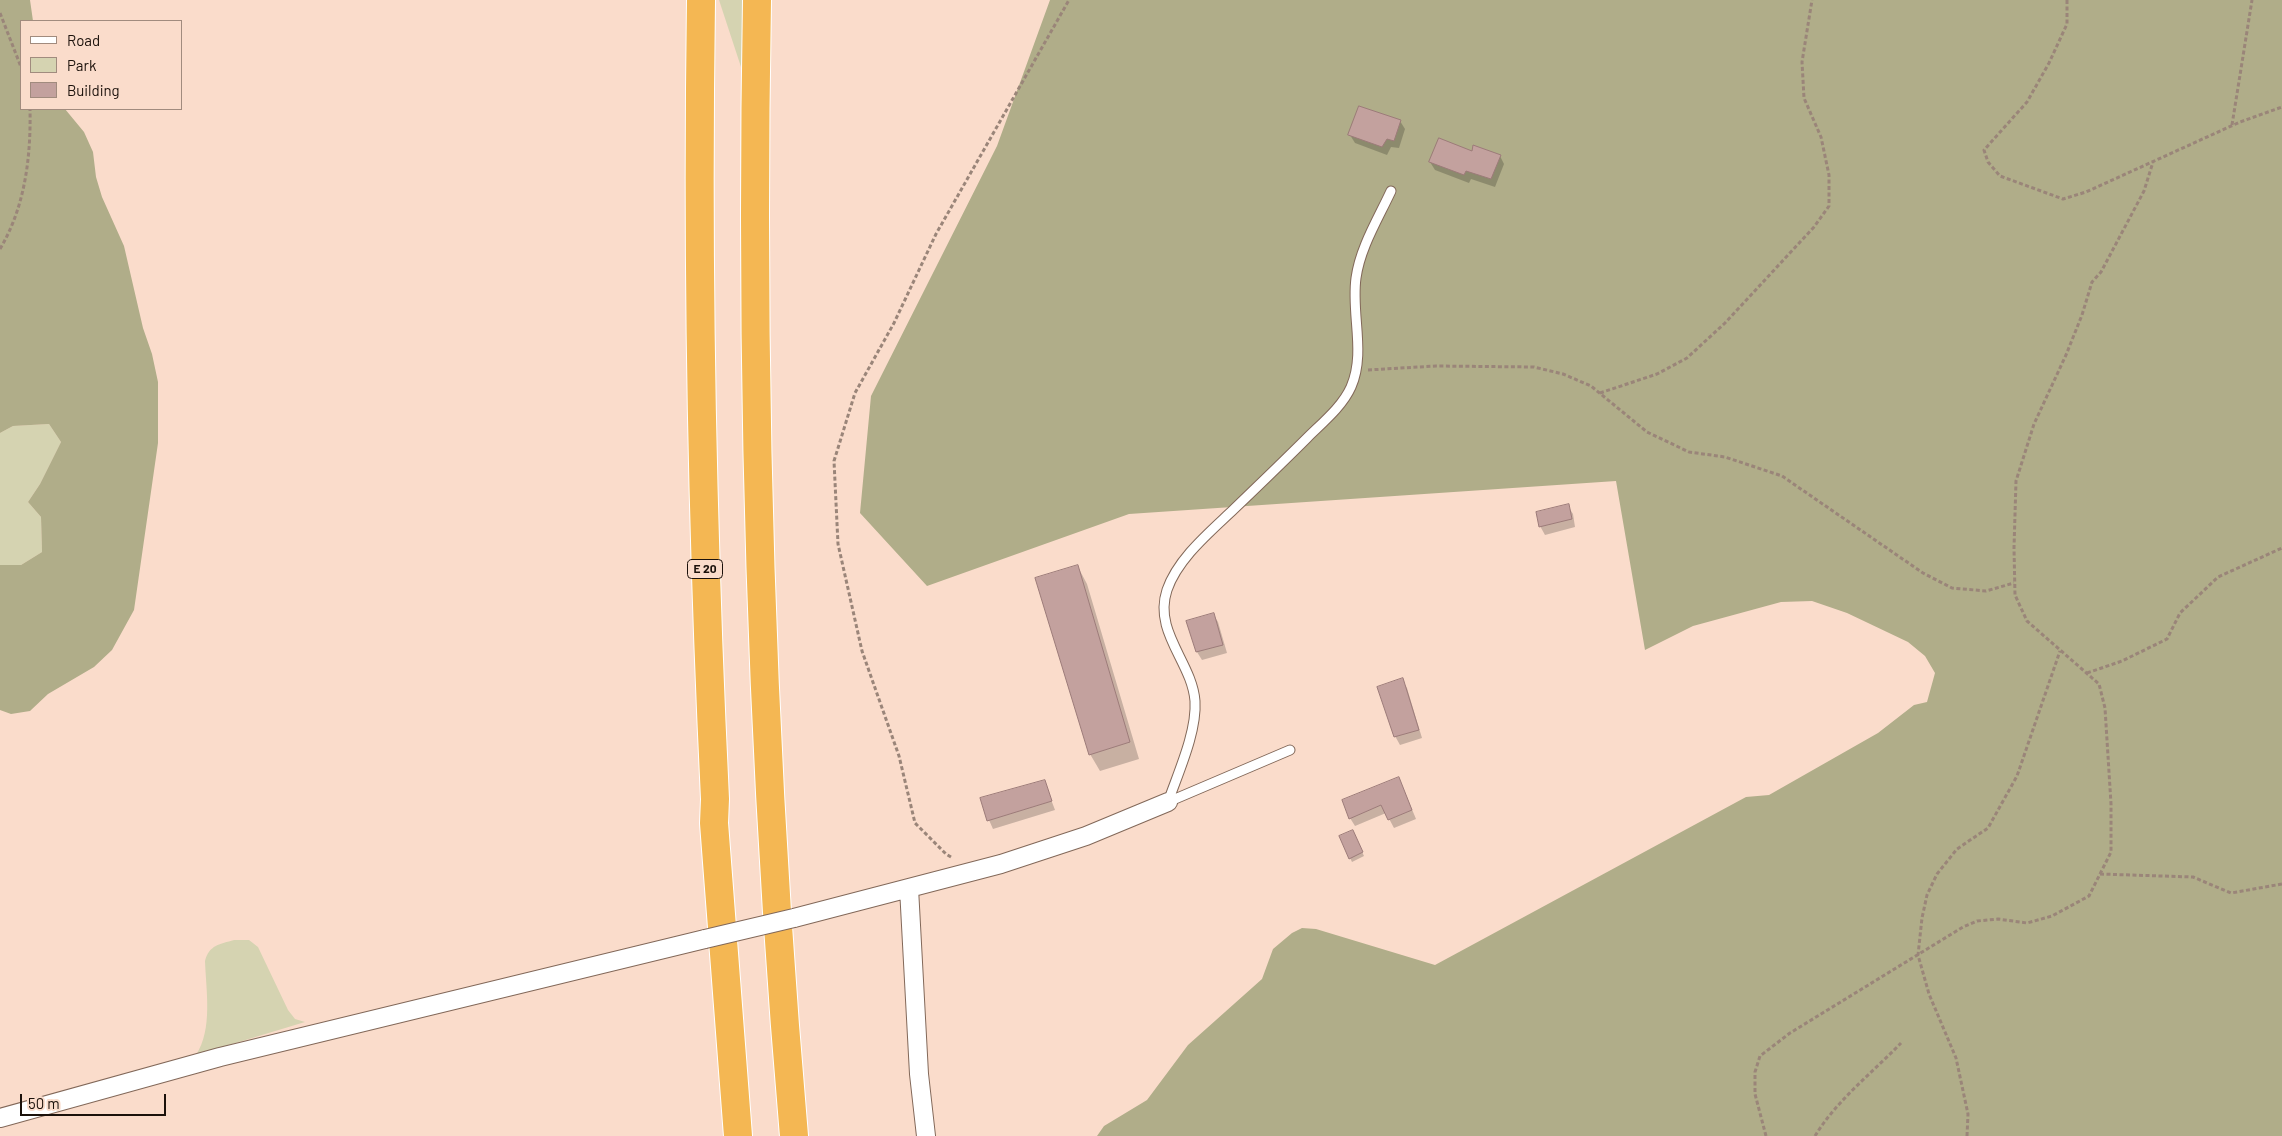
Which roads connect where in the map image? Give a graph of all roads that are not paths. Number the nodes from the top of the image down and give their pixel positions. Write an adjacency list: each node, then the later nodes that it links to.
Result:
1 (701, 0): 8 (highway, E 20)
2 (757, 0): 9 (highway)
3 (1391, 191): 5 (lane)
4 (1290, 750): 5 (lane)
5 (1168, 802): 6 (street)
6 (909, 888): 7 (street, bridge); 10 (street)
7 (0, 1118)
8 (738, 1136)
9 (794, 1136)
10 (926, 1136)

